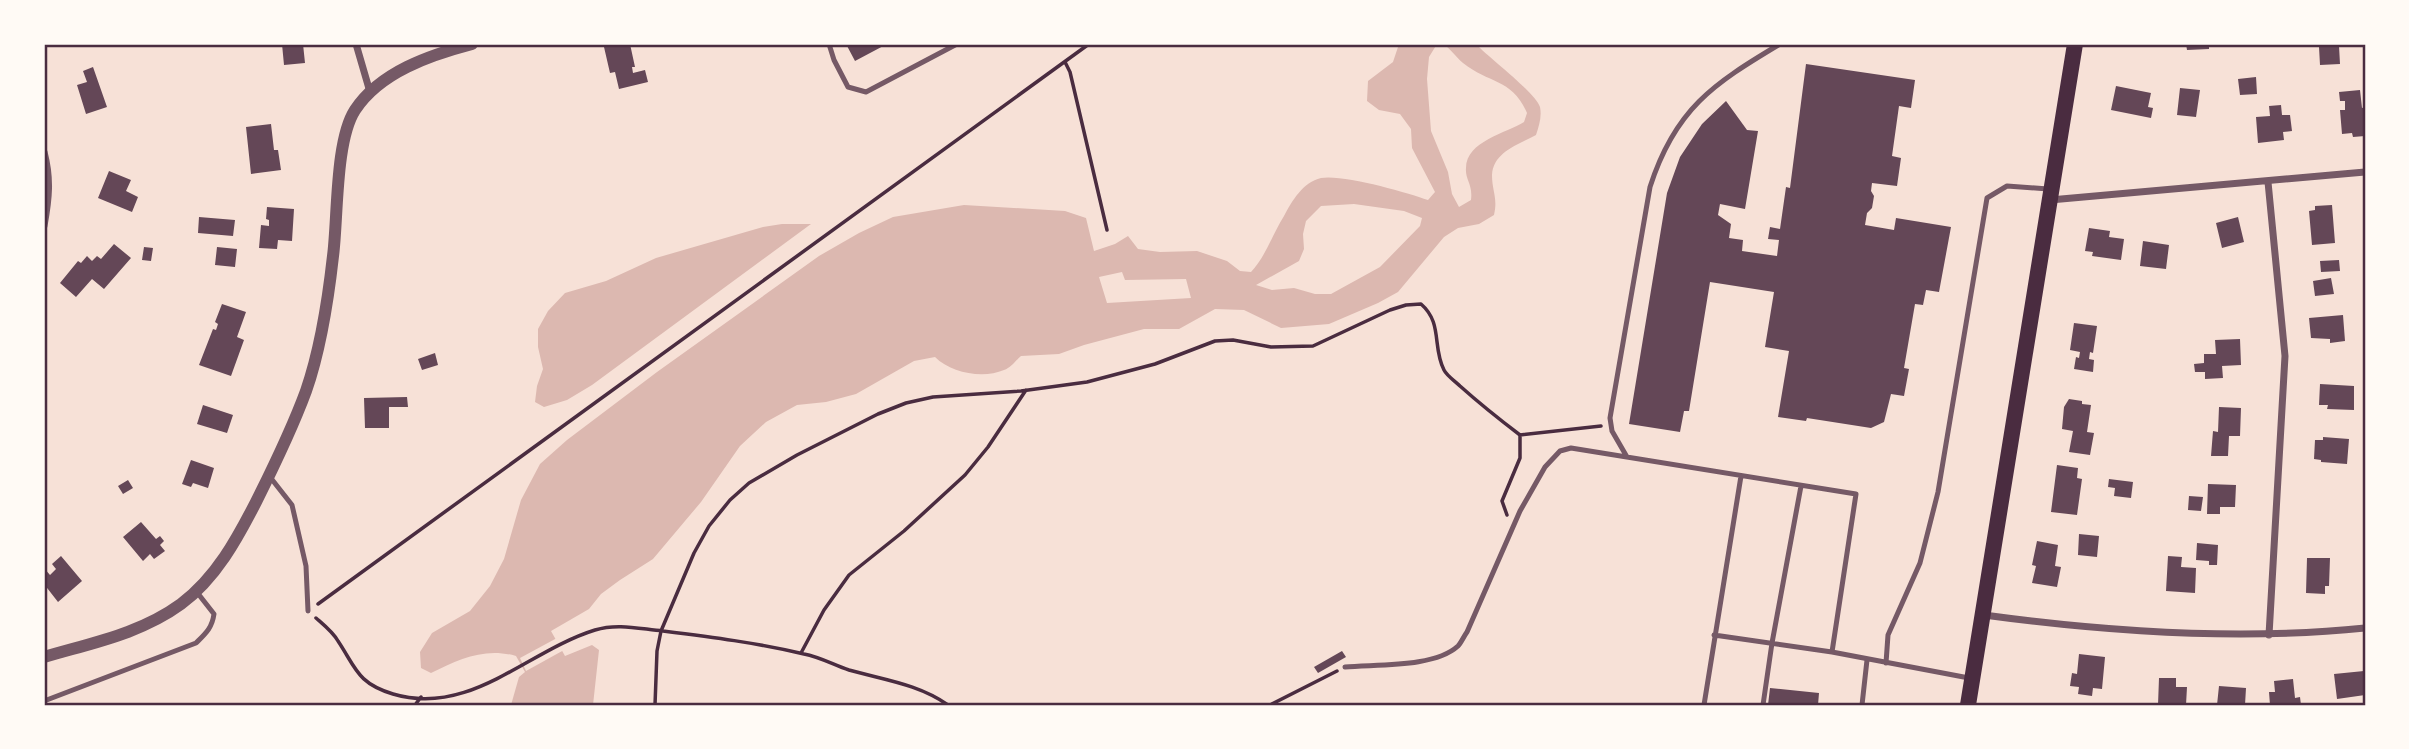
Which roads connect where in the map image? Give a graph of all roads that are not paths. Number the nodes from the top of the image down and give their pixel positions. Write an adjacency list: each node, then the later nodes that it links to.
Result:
1 (355, 44): 7 (street)
2 (472, 44): 7 (street)
3 (829, 44): 4 (lane)
4 (957, 44)
5 (1780, 44): 13 (lane)
6 (2075, 44): 11 (main road)
7 (370, 92): 14 (street)
8 (44, 152): 12 (street)
9 (2365, 172): 10 (street)
10 (2268, 182): 11 (street); 22 (street)
11 (2050, 195): 19 (main road); 27 (lane)
12 (44, 226)
13 (1627, 457): 15 (lane); 28 (lane)
14 (269, 476): 17 (street); 18 (lane)
15 (1741, 476): 16 (lane); 21 (lane)
16 (1801, 486): 23 (lane); 24 (lane)
17 (195, 591): 25 (street); 30 (lane)
18 (309, 611)
19 (1983, 615): 22 (street); 29 (main road)
20 (2365, 628): 22 (street)
21 (1714, 635): 23 (lane); 31 (lane)
22 (2269, 635)
23 (1772, 643): 24 (lane); 32 (lane)
24 (1832, 652): 26 (lane)
25 (44, 657)
26 (1867, 660): 27 (lane); 33 (lane)
27 (1886, 663): 29 (lane)
28 (1345, 667)
29 (1972, 678): 34 (main road)
30 (44, 701)
31 (1704, 705)
32 (1763, 705)
33 (1862, 705)
34 (1968, 705)

